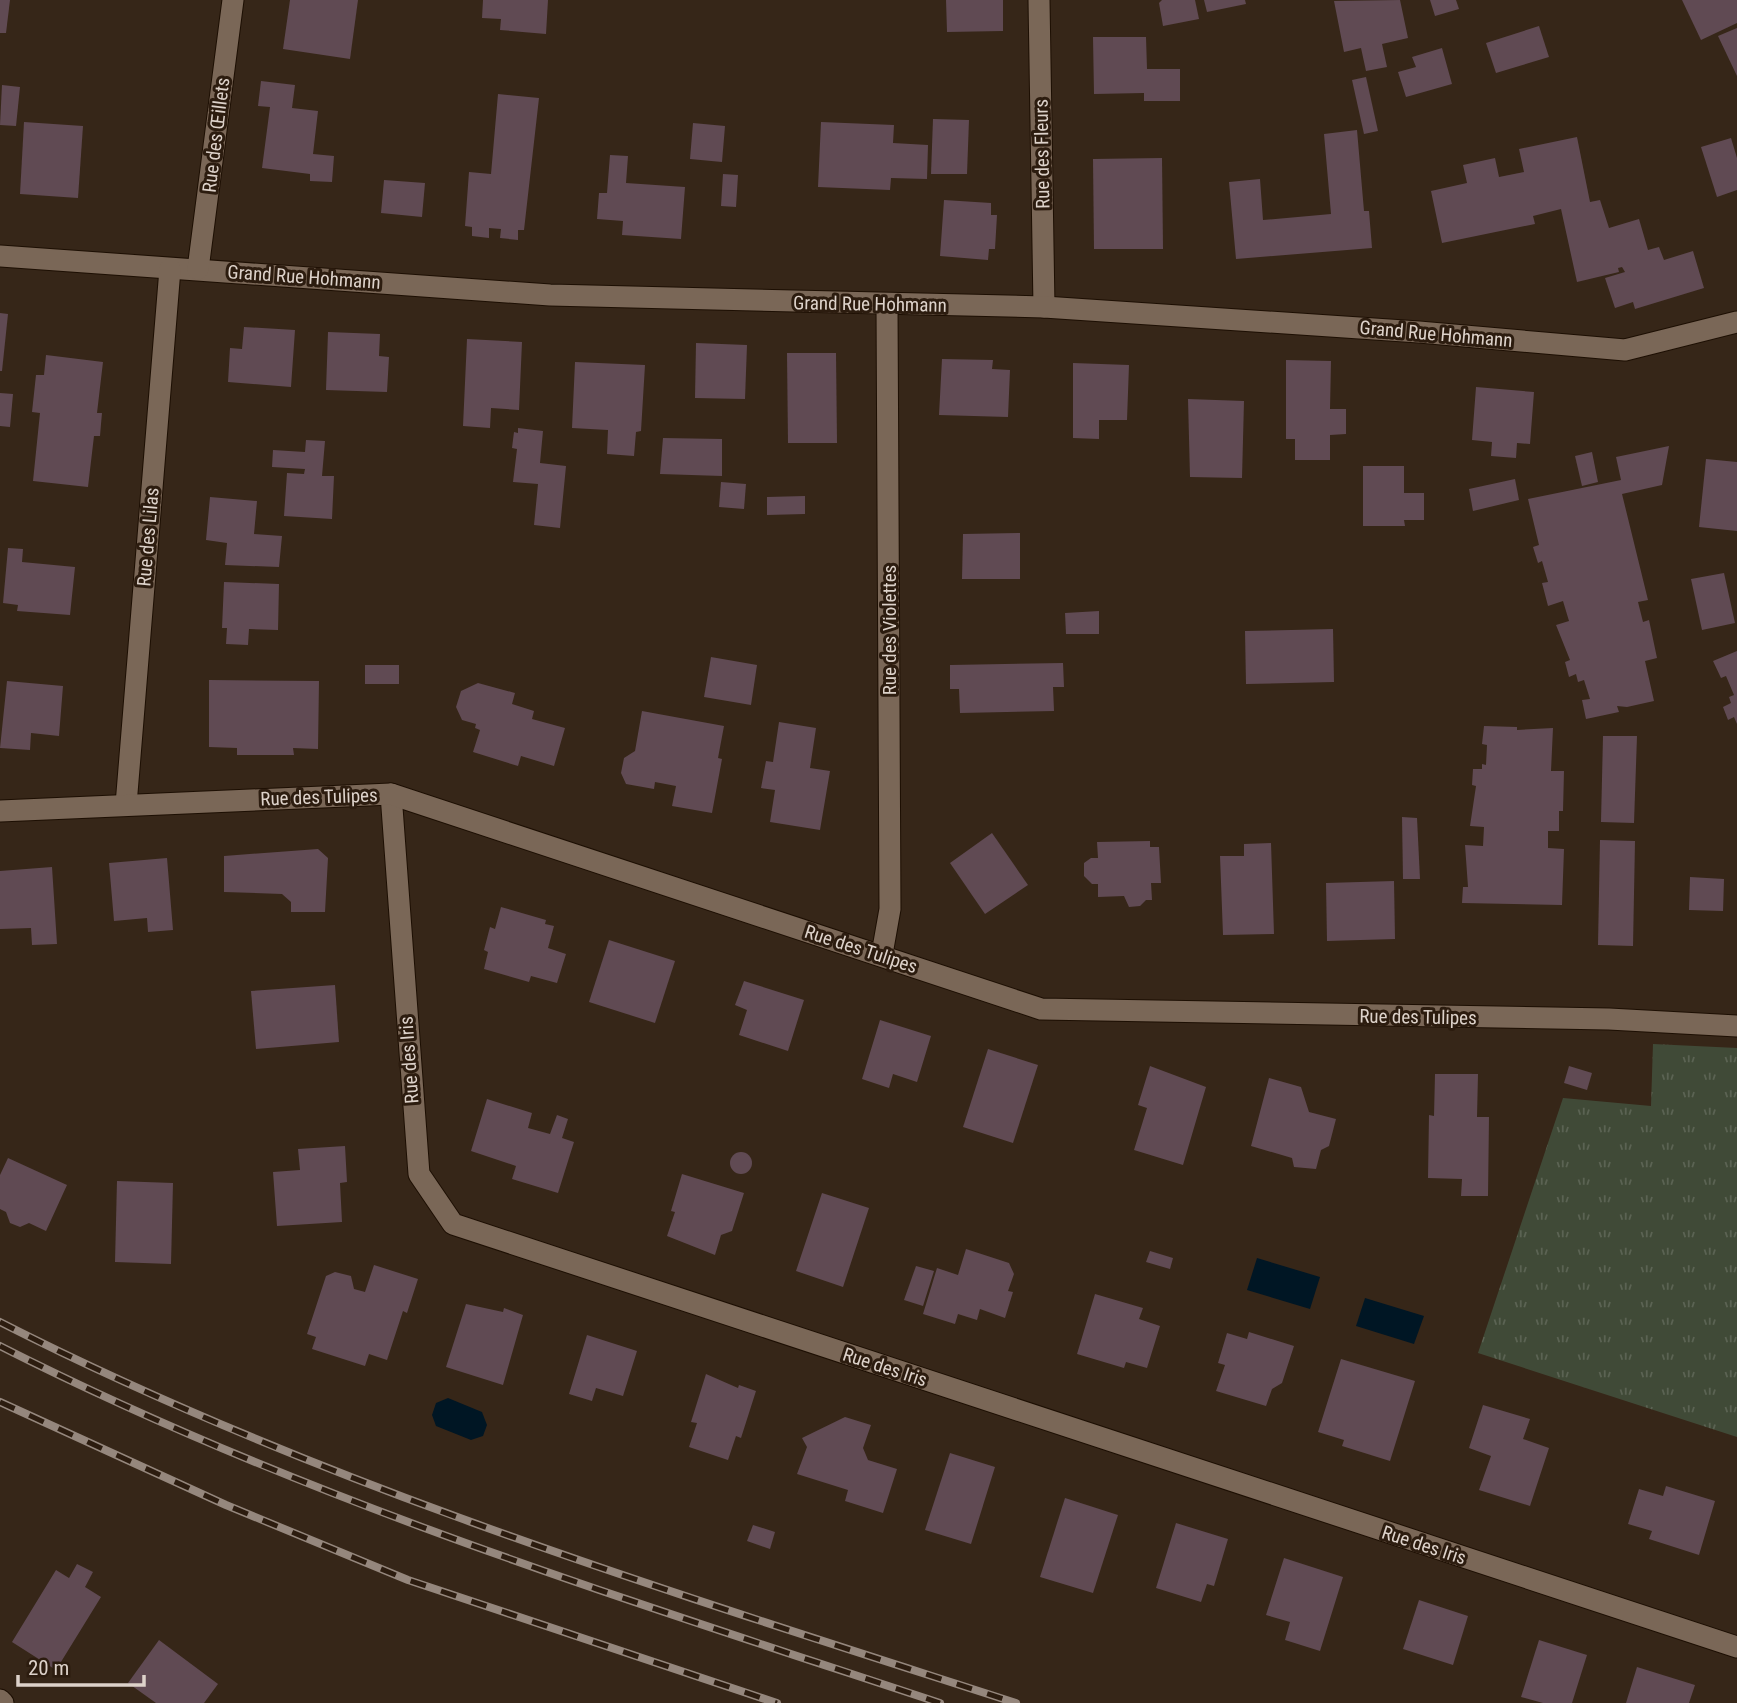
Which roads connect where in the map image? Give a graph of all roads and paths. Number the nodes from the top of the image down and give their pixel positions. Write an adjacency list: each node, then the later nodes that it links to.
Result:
1 (233, 0): 5 (street, Rue des Œillets)
2 (1039, 0): 7 (street, Rue des Fleurs)
3 (0, 256): 4 (street, Grand Rue Hohmann)
4 (170, 269): 5 (street, Grand Rue Hohmann); 10 (street, Rue des Lilas)
5 (198, 269): 6 (street, Grand Rue Hohmann)
6 (887, 305): 7 (street, Grand Rue Hohmann); 12 (street, Rue des Violettes)
7 (1044, 307): 8 (street, Grand Rue Hohmann)
8 (1737, 322)
9 (391, 794): 10 (street, Rue des Tulipes); 12 (street, Rue des Tulipes); 14 (street, Rue des Iris)
10 (126, 805): 11 (street, Rue des Tulipes)
11 (0, 811)
12 (882, 954): 13 (street, Rue des Tulipes)
13 (1737, 1026)
14 (1737, 1647)

